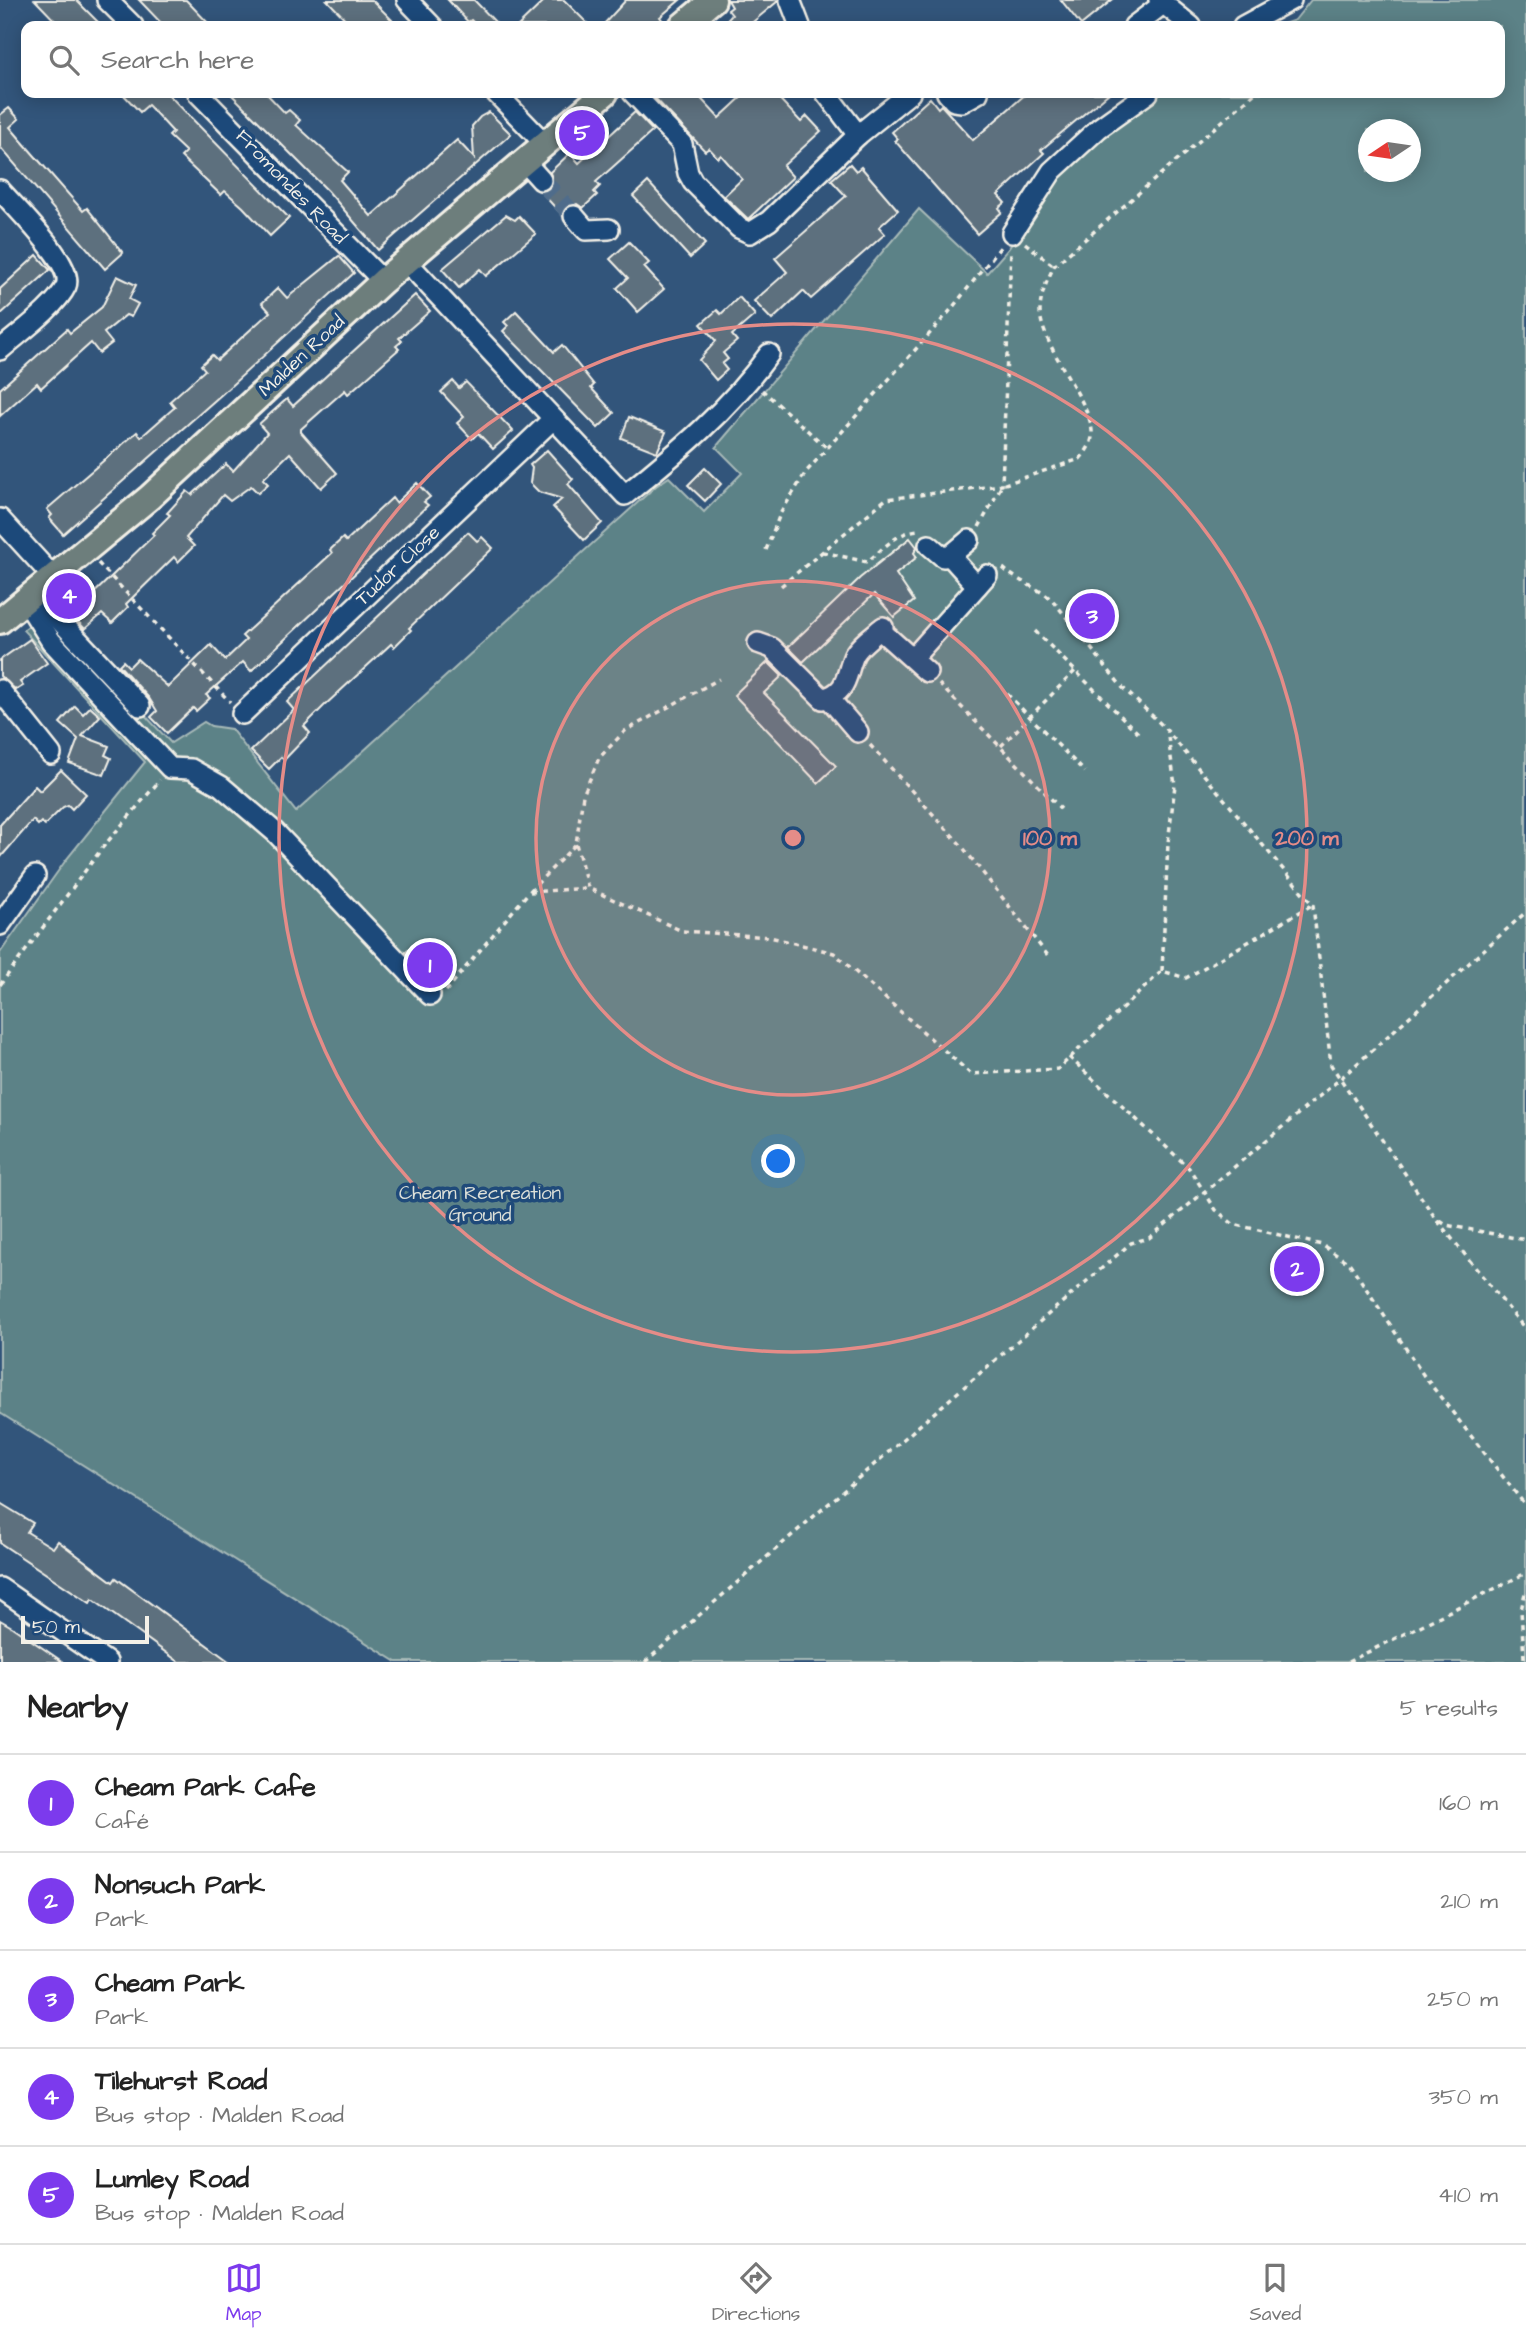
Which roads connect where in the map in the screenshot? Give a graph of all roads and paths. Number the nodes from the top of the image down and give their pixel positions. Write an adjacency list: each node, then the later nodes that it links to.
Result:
1 (107, 0): 7 (street)
2 (407, 0): 8 (street)
3 (713, 0): 9 (main road)
4 (790, 0): 10 (street)
5 (1291, 0): 13 (street)
6 (1161, 2): 11 (street); 12 (street)
7 (128, 21)
8 (427, 21)
9 (688, 21)
10 (798, 21)
11 (1140, 21)
12 (1185, 21)
13 (1252, 21)
14 (203, 98): 30 (street, Fromondes Road)
15 (501, 98): 23 (street)
16 (599, 98): 23 (main road, Malden Road)
17 (638, 98): 22 (street)
18 (831, 98): 22 (street)
19 (904, 98): 22 (street)
20 (1141, 98): 27 (street)
21 (1249, 98): 29 (path)
22 (858, 135)
23 (545, 144): 28 (main road, Malden Road)
24 (0, 190): 31 (street)
25 (574, 216): 26 (street)
26 (609, 229)
27 (1012, 233): 29 (path); 35 (path); 36 (path)
28 (406, 261): 30 (main road, Malden Road); 34 (street)
29 (1054, 266): 36 (path)
30 (383, 281): 41 (main road, Malden Road)
31 (0, 350)
32 (769, 354): 33 (street)
33 (751, 379): 34 (street); 35 (path)
34 (554, 419): 58 (street, Tudor Close)
35 (825, 447): 40 (path)
36 (1002, 485): 39 (path); 42 (path)
37 (0, 519): 46 (street)
38 (931, 537): 42 (path); 43 (street)
39 (969, 540): 43 (street)
40 (766, 550)
41 (87, 552): 46 (main road, Malden Road); 58 (path)
42 (823, 552): 45 (path)
43 (950, 555): 44 (street)
44 (986, 574): 50 (street); 61 (path)
45 (781, 586)
46 (39, 591): 47 (main road, Malden Road); 57 (street); 65 (street)
47 (0, 621)
48 (1035, 631): 51 (path)
49 (758, 643): 56 (street)
50 (913, 657): 52 (street); 56 (street)
51 (1075, 671): 59 (path); 62 (path)
52 (927, 672): 63 (path)
53 (719, 679): 68 (path)
54 (0, 690): 64 (street)
55 (1007, 694): 59 (path)
56 (828, 697): 60 (street)
57 (140, 706)
58 (242, 713)
59 (1030, 716): 63 (path); 66 (path)
60 (858, 732): 75 (path)
61 (1167, 734): 72 (path); 76 (path)
62 (1140, 735)
63 (1001, 746): 67 (path)
64 (51, 754)
65 (170, 768): 77 (path); 78 (street)
66 (1085, 772)
67 (1061, 809)
68 (576, 844): 70 (path); 71 (path)
69 (35, 876): 74 (street)
70 (588, 888): 71 (path); 79 (path)
71 (527, 893): 78 (path)
72 (1313, 905): 76 (path); 80 (path)
73 (1526, 912): 80 (path)
74 (0, 925)
75 (1049, 957)
76 (1162, 971): 79 (path)
77 (0, 985)
78 (430, 995)
79 (1069, 1057): 81 (path)
80 (1340, 1079): 81 (path); 82 (path)
81 (1207, 1191): 85 (path); 91 (path)
82 (1436, 1219): 83 (path); 84 (path)
83 (1526, 1240)
84 (1526, 1330)
85 (1526, 1506)
86 (1526, 1573): 92 (path)
87 (0, 1588): 90 (street)
88 (1526, 1589): 89 (path)
89 (1524, 1658)
90 (107, 1662)
91 (645, 1662)
92 (1349, 1662)

